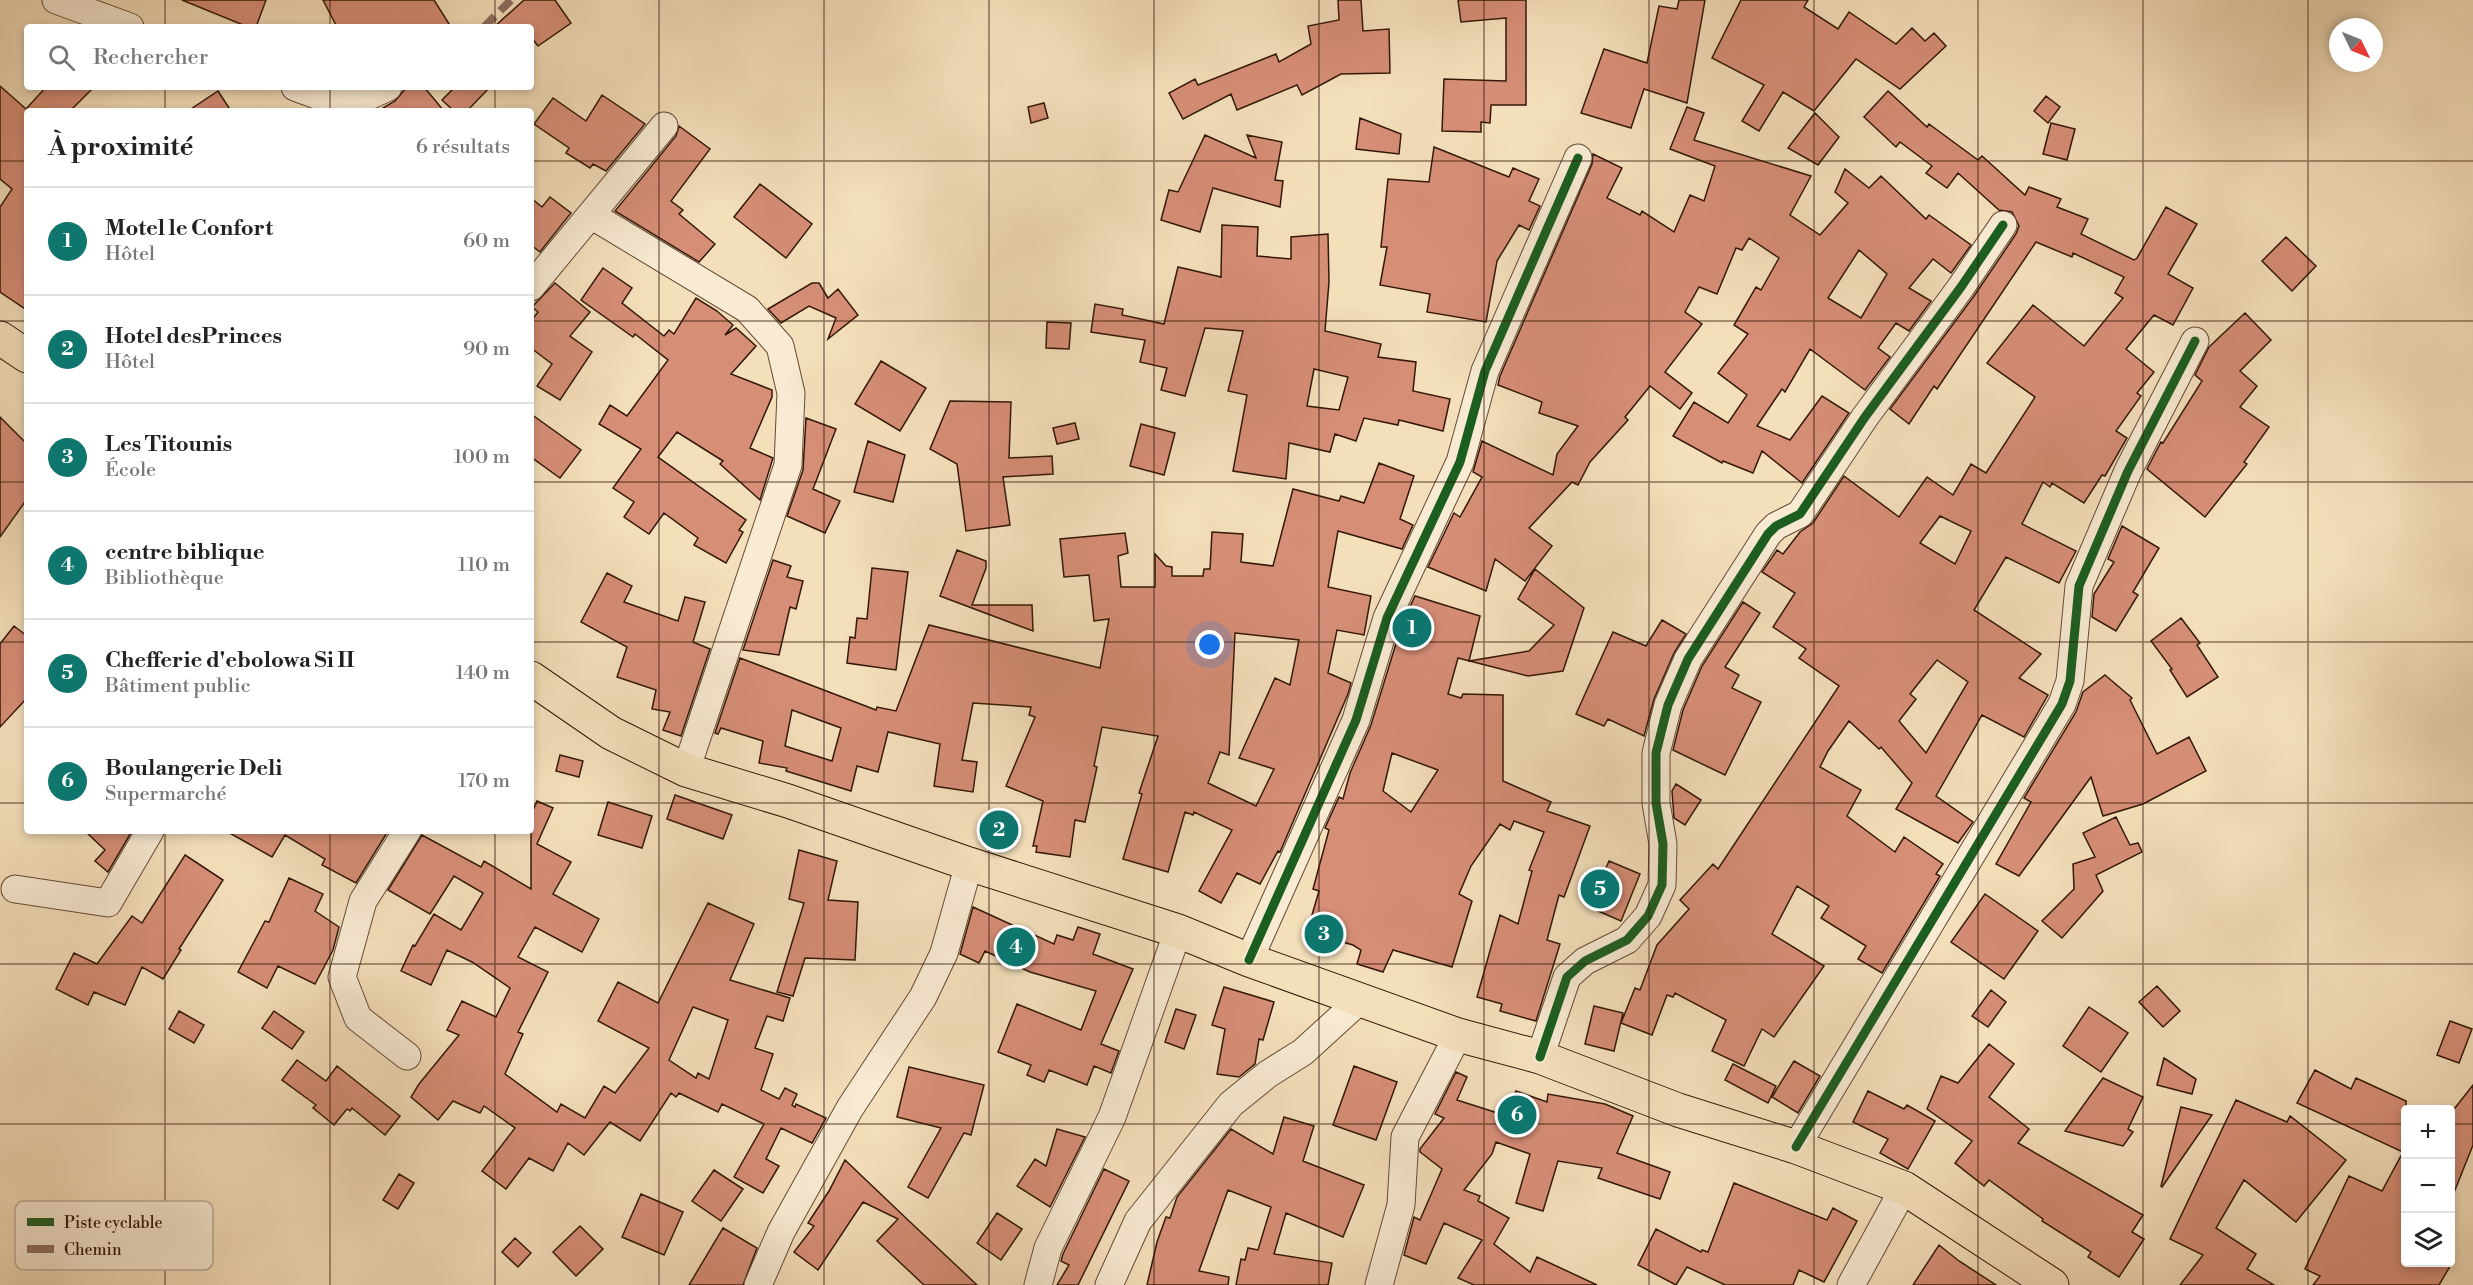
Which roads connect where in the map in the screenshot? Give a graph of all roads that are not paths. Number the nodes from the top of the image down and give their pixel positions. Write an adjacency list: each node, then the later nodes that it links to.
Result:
1 (56, 0): 2 (street)
2 (122, 24)
3 (303, 90): 4 (street)
4 (381, 90)
5 (664, 126): 7 (street)
6 (1578, 158): 18 (street)
7 (591, 215): 9 (street); 12 (street)
8 (2003, 225): 22 (street)
9 (534, 283)
10 (2195, 341): 23 (street)
11 (534, 680): 12 (highway)
12 (686, 770): 15 (highway)
13 (148, 834): 16 (street)
14 (405, 834): 21 (street)
15 (969, 864): 17 (highway); 25 (street)
16 (15, 889)
17 (1178, 931): 18 (highway); 26 (street)
18 (1249, 960): 19 (highway)
19 (1360, 1000): 20 (highway); 27 (street)
20 (1458, 1035): 22 (highway); 28 (street)
21 (407, 1056)
22 (1540, 1057): 23 (highway)
23 (1796, 1147): 24 (highway)
24 (1904, 1188): 29 (street); 30 (highway)
25 (758, 1285)
26 (1038, 1285)
27 (1109, 1285)
28 (1378, 1285)
29 (1851, 1285)
30 (2052, 1285)

